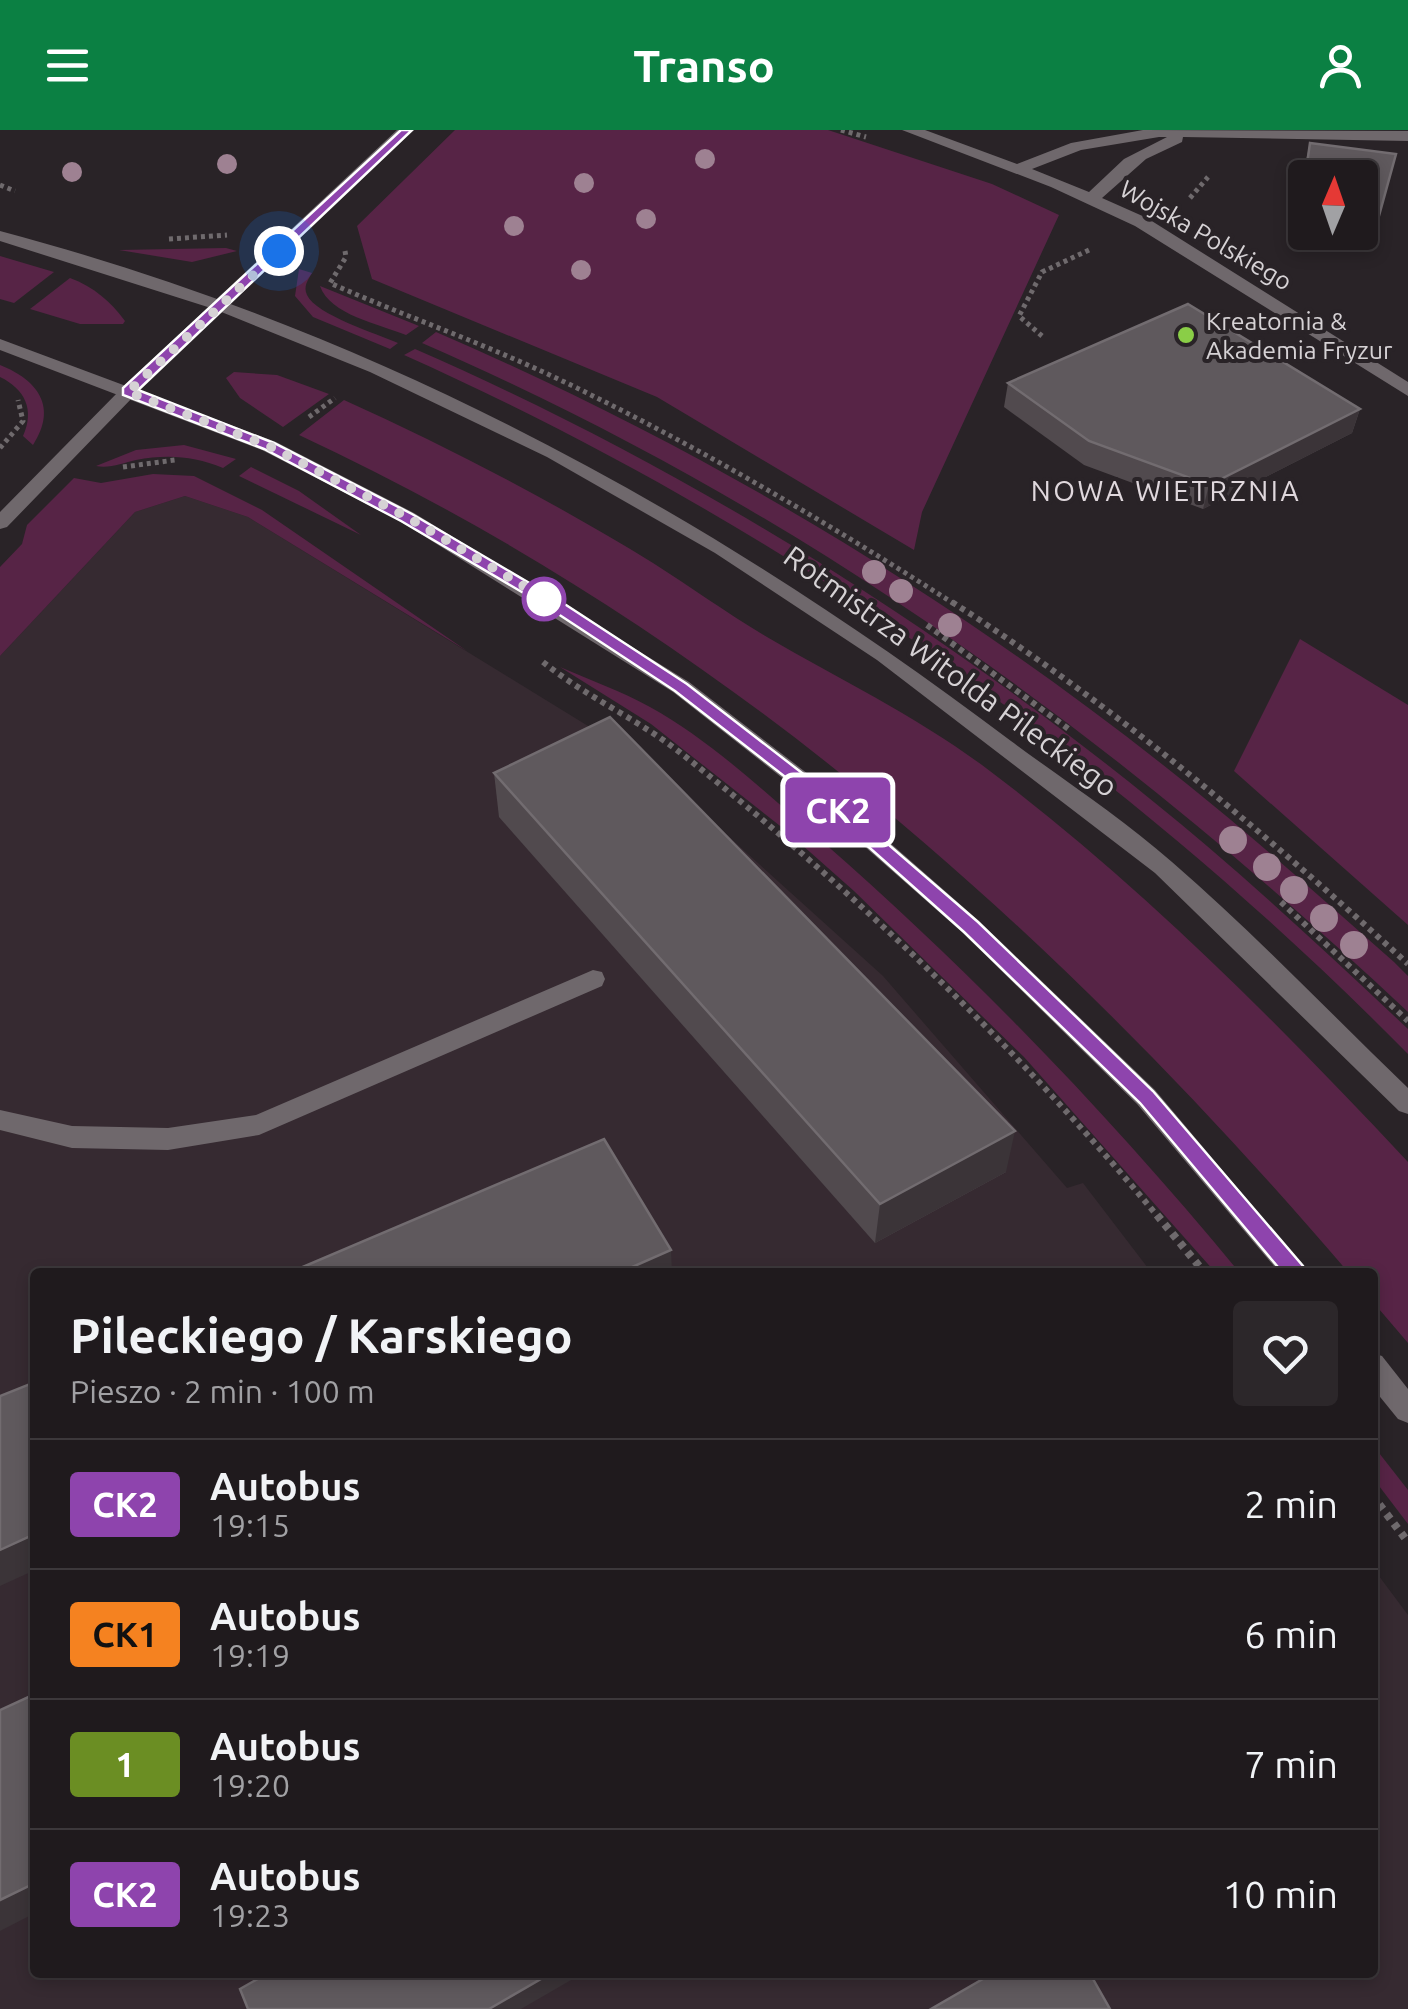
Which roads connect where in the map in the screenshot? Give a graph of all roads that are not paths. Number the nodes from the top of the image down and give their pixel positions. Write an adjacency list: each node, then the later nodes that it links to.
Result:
1 (406, 130): 8 (main road)
2 (910, 130): 5 (main road, Wojska Polskiego)
3 (1200, 132): 4 (main road); 5 (main road); 6 (main road)
4 (1408, 136)
5 (1019, 169): 6 (main road, Wojska Polskiego)
6 (1093, 198): 10 (main road, Wojska Polskiego)
7 (0, 236): 8 (main road, Rotmistrza Witolda Pileckiego)
8 (220, 306): 11 (main road); 14 (main road, Rotmistrza Witolda Pileckiego)
9 (0, 344): 11 (main road)
10 (1408, 390)
11 (128, 392): 12 (main road); 16 (main road)
12 (0, 524)
13 (593, 980): 15 (main road)
14 (1408, 1104)
15 (0, 1120)
16 (1292, 1268)
17 (1378, 1373): 18 (main road)
18 (1408, 1410)

